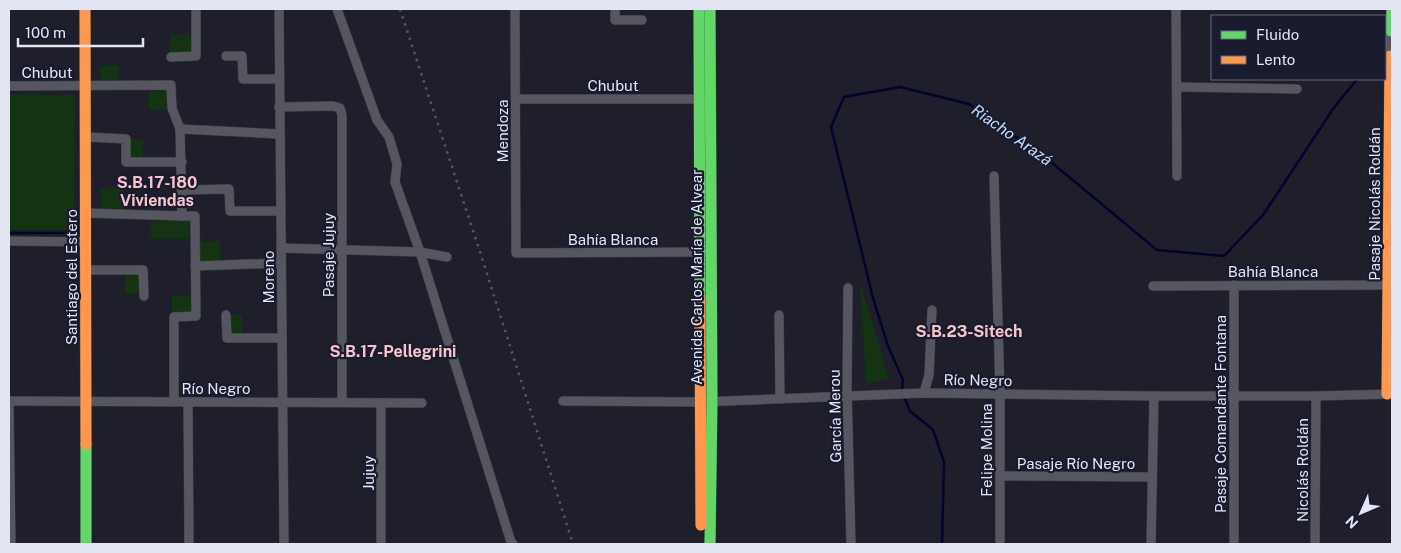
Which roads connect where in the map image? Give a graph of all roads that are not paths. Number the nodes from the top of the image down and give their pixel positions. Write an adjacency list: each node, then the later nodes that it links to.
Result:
1 (85, 9): 19 (street, Santiago del Estero)
2 (196, 9): 15 (street)
3 (279, 9): 16 (street, Moreno)
4 (337, 9): 41 (street)
5 (515, 9): 22 (street, Mendoza)
6 (615, 9): 11 (street)
7 (699, 9): 23 (street, Avenida Carlos María de Alvear)
8 (710, 9): 23 (street, Avenida Carlos María de Alvear)
9 (1176, 9): 20 (street)
10 (1392, 9): 12 (street, Pasaje Nicolás Roldán)
11 (642, 20)
12 (1391, 32): 14 (street, Pasaje Nicolás Roldán)
13 (226, 56): 16 (street)
14 (1390, 56): 17 (street, Pasaje Nicolás Roldán)
15 (170, 57)
16 (279, 79): 24 (street, Moreno)
17 (1392, 79): 25 (street, Pasaje Nicolás Roldán)
18 (9, 86): 19 (street, Chubut)
19 (86, 86): 26 (street, Chubut); 28 (street, Santiago del Estero)
20 (1177, 87): 21 (street); 32 (street)
21 (1297, 89)
22 (516, 99): 23 (street, Chubut); 43 (street, Mendoza)
23 (705, 99): 42 (street, Avenida Carlos María de Alvear)
24 (280, 107): 27 (street, Moreno); 40 (street, Pasaje Jujuy)
25 (1390, 118): 30 (street, Pasaje Nicolás Roldán)
26 (180, 129): 27 (street); 29 (street)
27 (279, 134): 34 (street, Moreno)
28 (86, 137): 29 (street); 35 (street, Santiago del Estero)
29 (182, 162): 33 (street)
30 (1391, 168): 49 (street, Pasaje Nicolás Roldán)
31 (994, 176): 58 (street, Felipe Molina)
32 (1177, 176)
33 (182, 190): 34 (street); 36 (street)
34 (281, 211): 39 (street, Moreno)
35 (86, 213): 36 (street); 38 (street, Santiago del Estero)
36 (182, 216): 46 (street)
37 (9, 241): 38 (street)
38 (86, 242): 47 (street, Santiago del Estero)
39 (281, 248): 40 (street); 45 (street, Moreno)
40 (342, 250): 41 (street); 71 (street, Pasaje Jujuy)
41 (420, 252): 44 (street); 83 (street)
42 (706, 252): 43 (street, Bahía Blanca); 73 (street, Avenida Carlos María de Alvear)
43 (516, 253)
44 (447, 256)
45 (281, 263): 46 (street); 56 (street, Moreno)
46 (195, 266): 68 (street)
47 (86, 270): 52 (street); 65 (street, Santiago del Estero)
48 (1234, 284): 49 (street, Bahía Blanca); 50 (street, Bahía Blanca); 59 (street, Pasaje Comandante Fontana)
49 (1390, 285): 60 (street, Pasaje Nicolás Roldán)
50 (1153, 286)
51 (848, 288): 63 (street, García Merou)
52 (144, 296)
53 (932, 310): 57 (street)
54 (226, 315): 56 (street)
55 (779, 315): 64 (street)
56 (282, 338): 70 (street, Moreno)
57 (924, 393): 58 (street, Río Negro); 63 (street, Río Negro)
58 (1000, 394): 61 (street, Río Negro); 76 (street, Felipe Molina)
59 (1234, 395): 61 (street, Río Negro); 62 (street, Río Negro); 89 (street, Pasaje Comandante Fontana)
60 (1391, 395): 62 (street, Río Negro)
61 (1154, 396): 77 (street)
62 (1316, 396): 90 (street, Nicolás Roldán)
63 (848, 397): 64 (street, Río Negro); 86 (street, García Merou)
64 (780, 399): 73 (street, Río Negro)
65 (87, 400): 66 (street, Río Negro); 68 (street, Río Negro); 79 (street, Santiago del Estero)
66 (9, 401)
67 (563, 401): 73 (street, Río Negro)
68 (174, 402): 69 (street, Río Negro)
69 (188, 402): 70 (street, Río Negro); 80 (street)
70 (283, 402): 71 (street, Río Negro); 81 (street, Moreno)
71 (342, 402): 72 (street, Río Negro)
72 (381, 402): 74 (street, Río Negro); 82 (street, Jujuy)
73 (706, 402): 84 (street, Avenida Carlos María de Alvear); 85 (street, Avenida Carlos María de Alvear)
74 (422, 403)
75 (9, 405): 78 (street)
76 (1000, 476): 77 (street, Pasaje Río Negro); 87 (street, Felipe Molina)
77 (1152, 477): 88 (street)
78 (11, 544)
79 (86, 544)
80 (189, 544)
81 (284, 544)
82 (381, 544)
83 (514, 544)
84 (700, 544)
85 (710, 544)
86 (851, 544)
87 (1000, 544)
88 (1151, 544)
89 (1234, 544)
90 (1315, 544)

